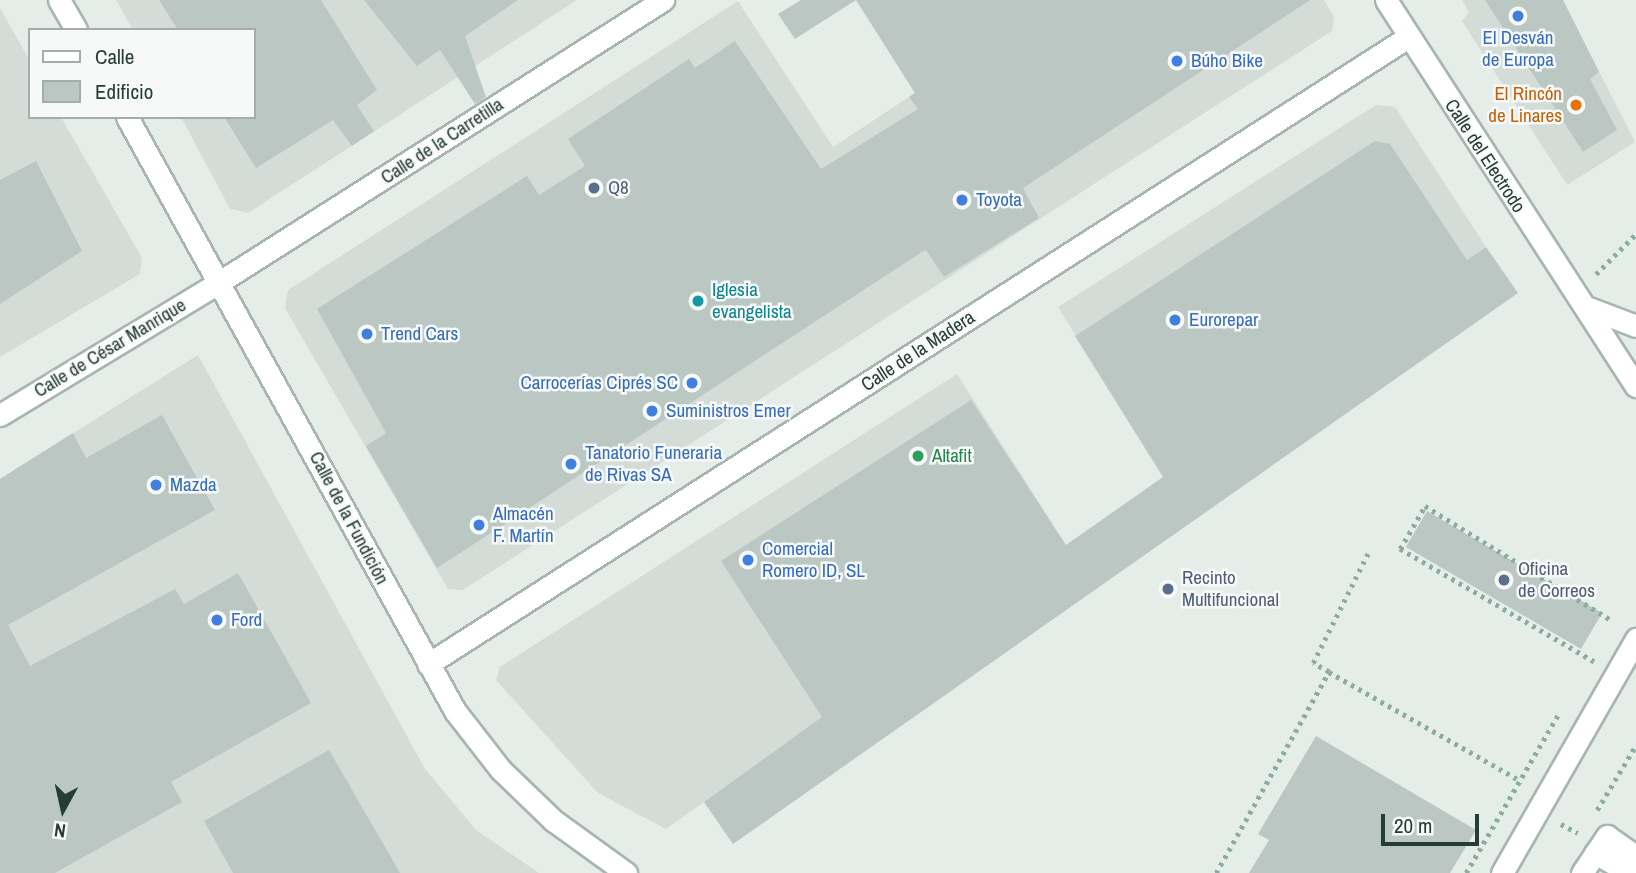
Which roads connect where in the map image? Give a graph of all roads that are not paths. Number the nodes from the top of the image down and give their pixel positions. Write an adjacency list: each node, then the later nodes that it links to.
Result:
1 (59, 0): 4 (street)
2 (663, 0): 7 (street, Calle de la Carretilla)
3 (1386, 0): 5 (street, Calle del Electrodo)
4 (75, 28)
5 (1408, 37): 8 (street, Calle del Electrodo); 13 (street, Calle de la Madera)
6 (128, 119): 7 (street, Calle de la Fundición)
7 (221, 281): 11 (street, Calle de César Manrique); 13 (street, Calle de la Fundición)
8 (1583, 300): 9 (street); 10 (street, Calle del Electrodo)
9 (1636, 326)
10 (1636, 386)
11 (0, 415)
12 (1636, 639): 17 (street)
13 (428, 664): 16 (street, Calle de la Fundición)
14 (1586, 848): 15 (street); 18 (street); 19 (street)
15 (1636, 856)
16 (626, 873)
17 (1502, 873)
18 (1582, 873)
19 (1629, 873)

